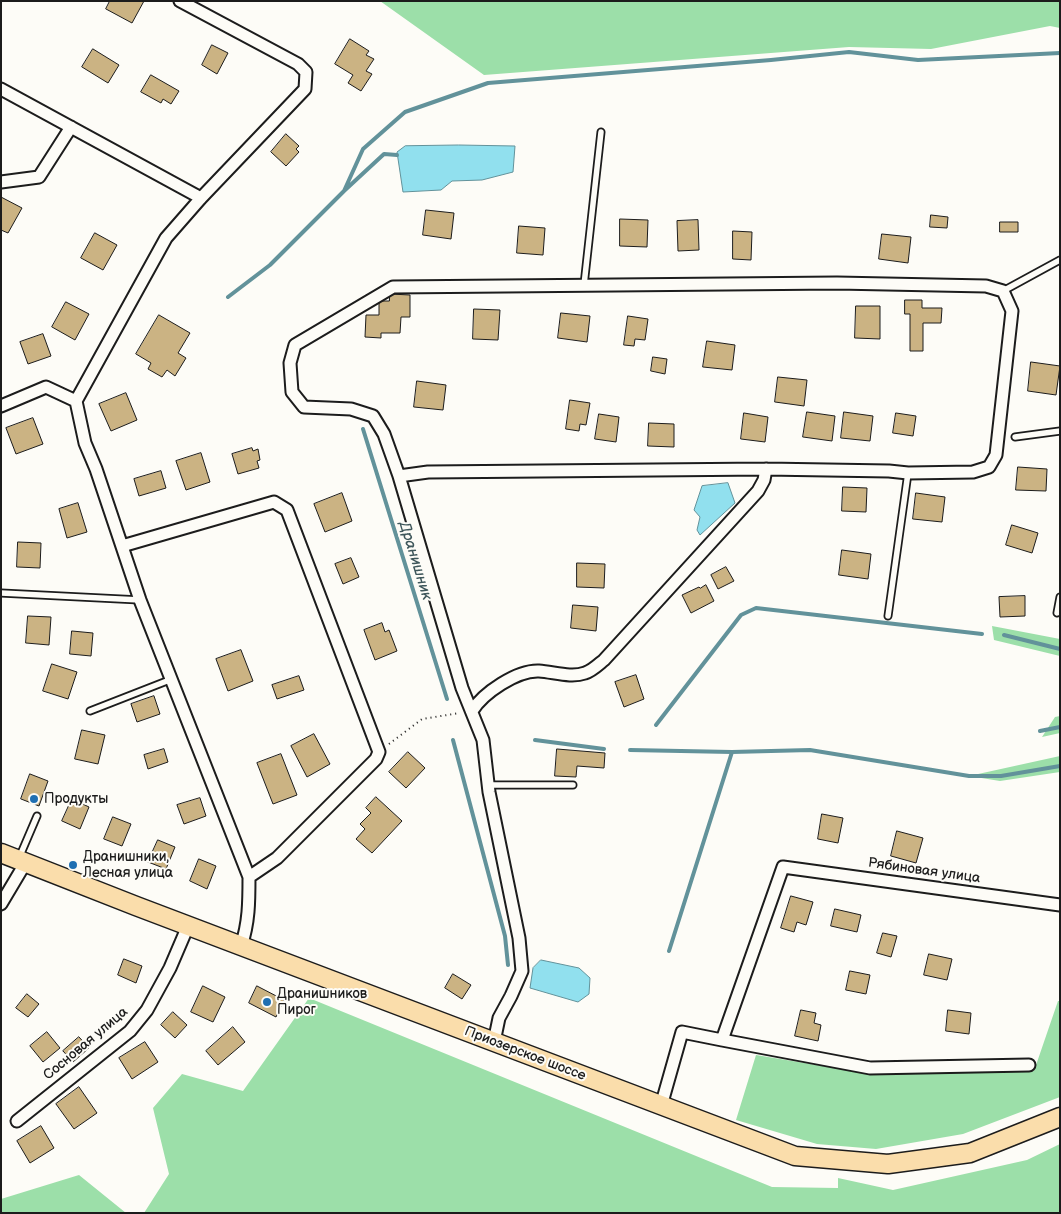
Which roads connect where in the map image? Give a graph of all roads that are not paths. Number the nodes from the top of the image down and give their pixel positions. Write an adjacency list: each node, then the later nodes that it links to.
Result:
1 (180, 1): 6 (street)
2 (1, 89): 3 (street)
3 (71, 127): 5 (street); 6 (street)
4 (602, 132): 8 (lane)
5 (1, 182)
6 (200, 198): 10 (street)
7 (1060, 260): 9 (lane)
8 (584, 285): 9 (street); 16 (street)
9 (1003, 291): 15 (street)
10 (76, 401): 11 (street); 17 (street)
11 (1, 406)
12 (1060, 431): 13 (lane)
13 (1014, 436)
14 (766, 469): 15 (street); 16 (street); 25 (street)
15 (908, 473): 22 (lane)
16 (399, 476): 25 (street)
17 (122, 546): 20 (street); 31 (street)
18 (1, 593): 20 (lane)
19 (1060, 597): 21 (lane)
20 (140, 600): 23 (street)
21 (1060, 612)
22 (888, 616)
23 (172, 679): 24 (lane); 31 (street)
24 (90, 711)
25 (472, 711): 26 (street)
26 (488, 785): 27 (lane); 37 (street)
27 (573, 786)
28 (37, 816): 30 (lane)
29 (1, 853): 30 (main road, Приозерское шоссе)
30 (22, 861): 32 (street); 34 (main road, Приозерское шоссе)
31 (249, 877): 35 (street)
32 (1, 904)
33 (1060, 905): 36 (street, Рябиновая улица)
34 (188, 926): 35 (main road, Приозерское шоссе); 41 (street, Сосновая улица)
35 (241, 946): 37 (main road, Приозерское шоссе)
36 (722, 1040): 38 (street); 39 (street)
37 (494, 1042): 39 (main road, Приозерское шоссе)
38 (1029, 1065)
39 (662, 1106): 40 (main road, Приозерское шоссе)
40 (1060, 1117)
41 (17, 1121)

